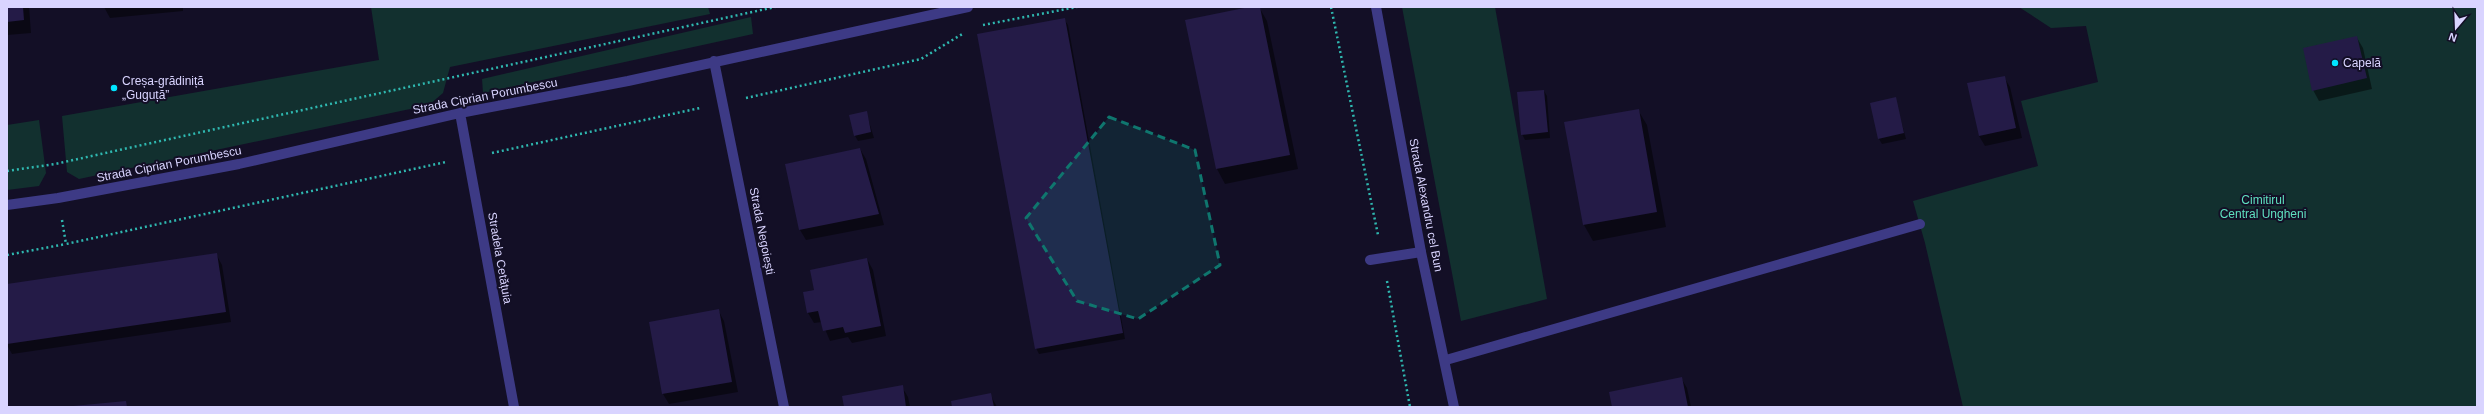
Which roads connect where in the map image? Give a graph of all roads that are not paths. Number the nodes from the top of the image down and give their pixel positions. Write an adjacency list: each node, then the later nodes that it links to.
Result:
1 (968, 7): 3 (street, Strada Ciprian Porumbescu)
2 (1376, 7): 7 (street, Strada Alexandru cel Bun)
3 (714, 61): 4 (street, Strada Ciprian Porumbescu); 11 (street, Strada Negoiești)
4 (460, 113): 5 (street, Strada Ciprian Porumbescu); 10 (street, Stradela Cetățuia)
5 (7, 205)
6 (1920, 224): 9 (street)
7 (1421, 252): 8 (street); 9 (street, Strada Alexandru cel Bun)
8 (1370, 260)
9 (1446, 360): 12 (street, Strada Alexandru cel Bun)
10 (514, 407)
11 (784, 407)
12 (1454, 407)

